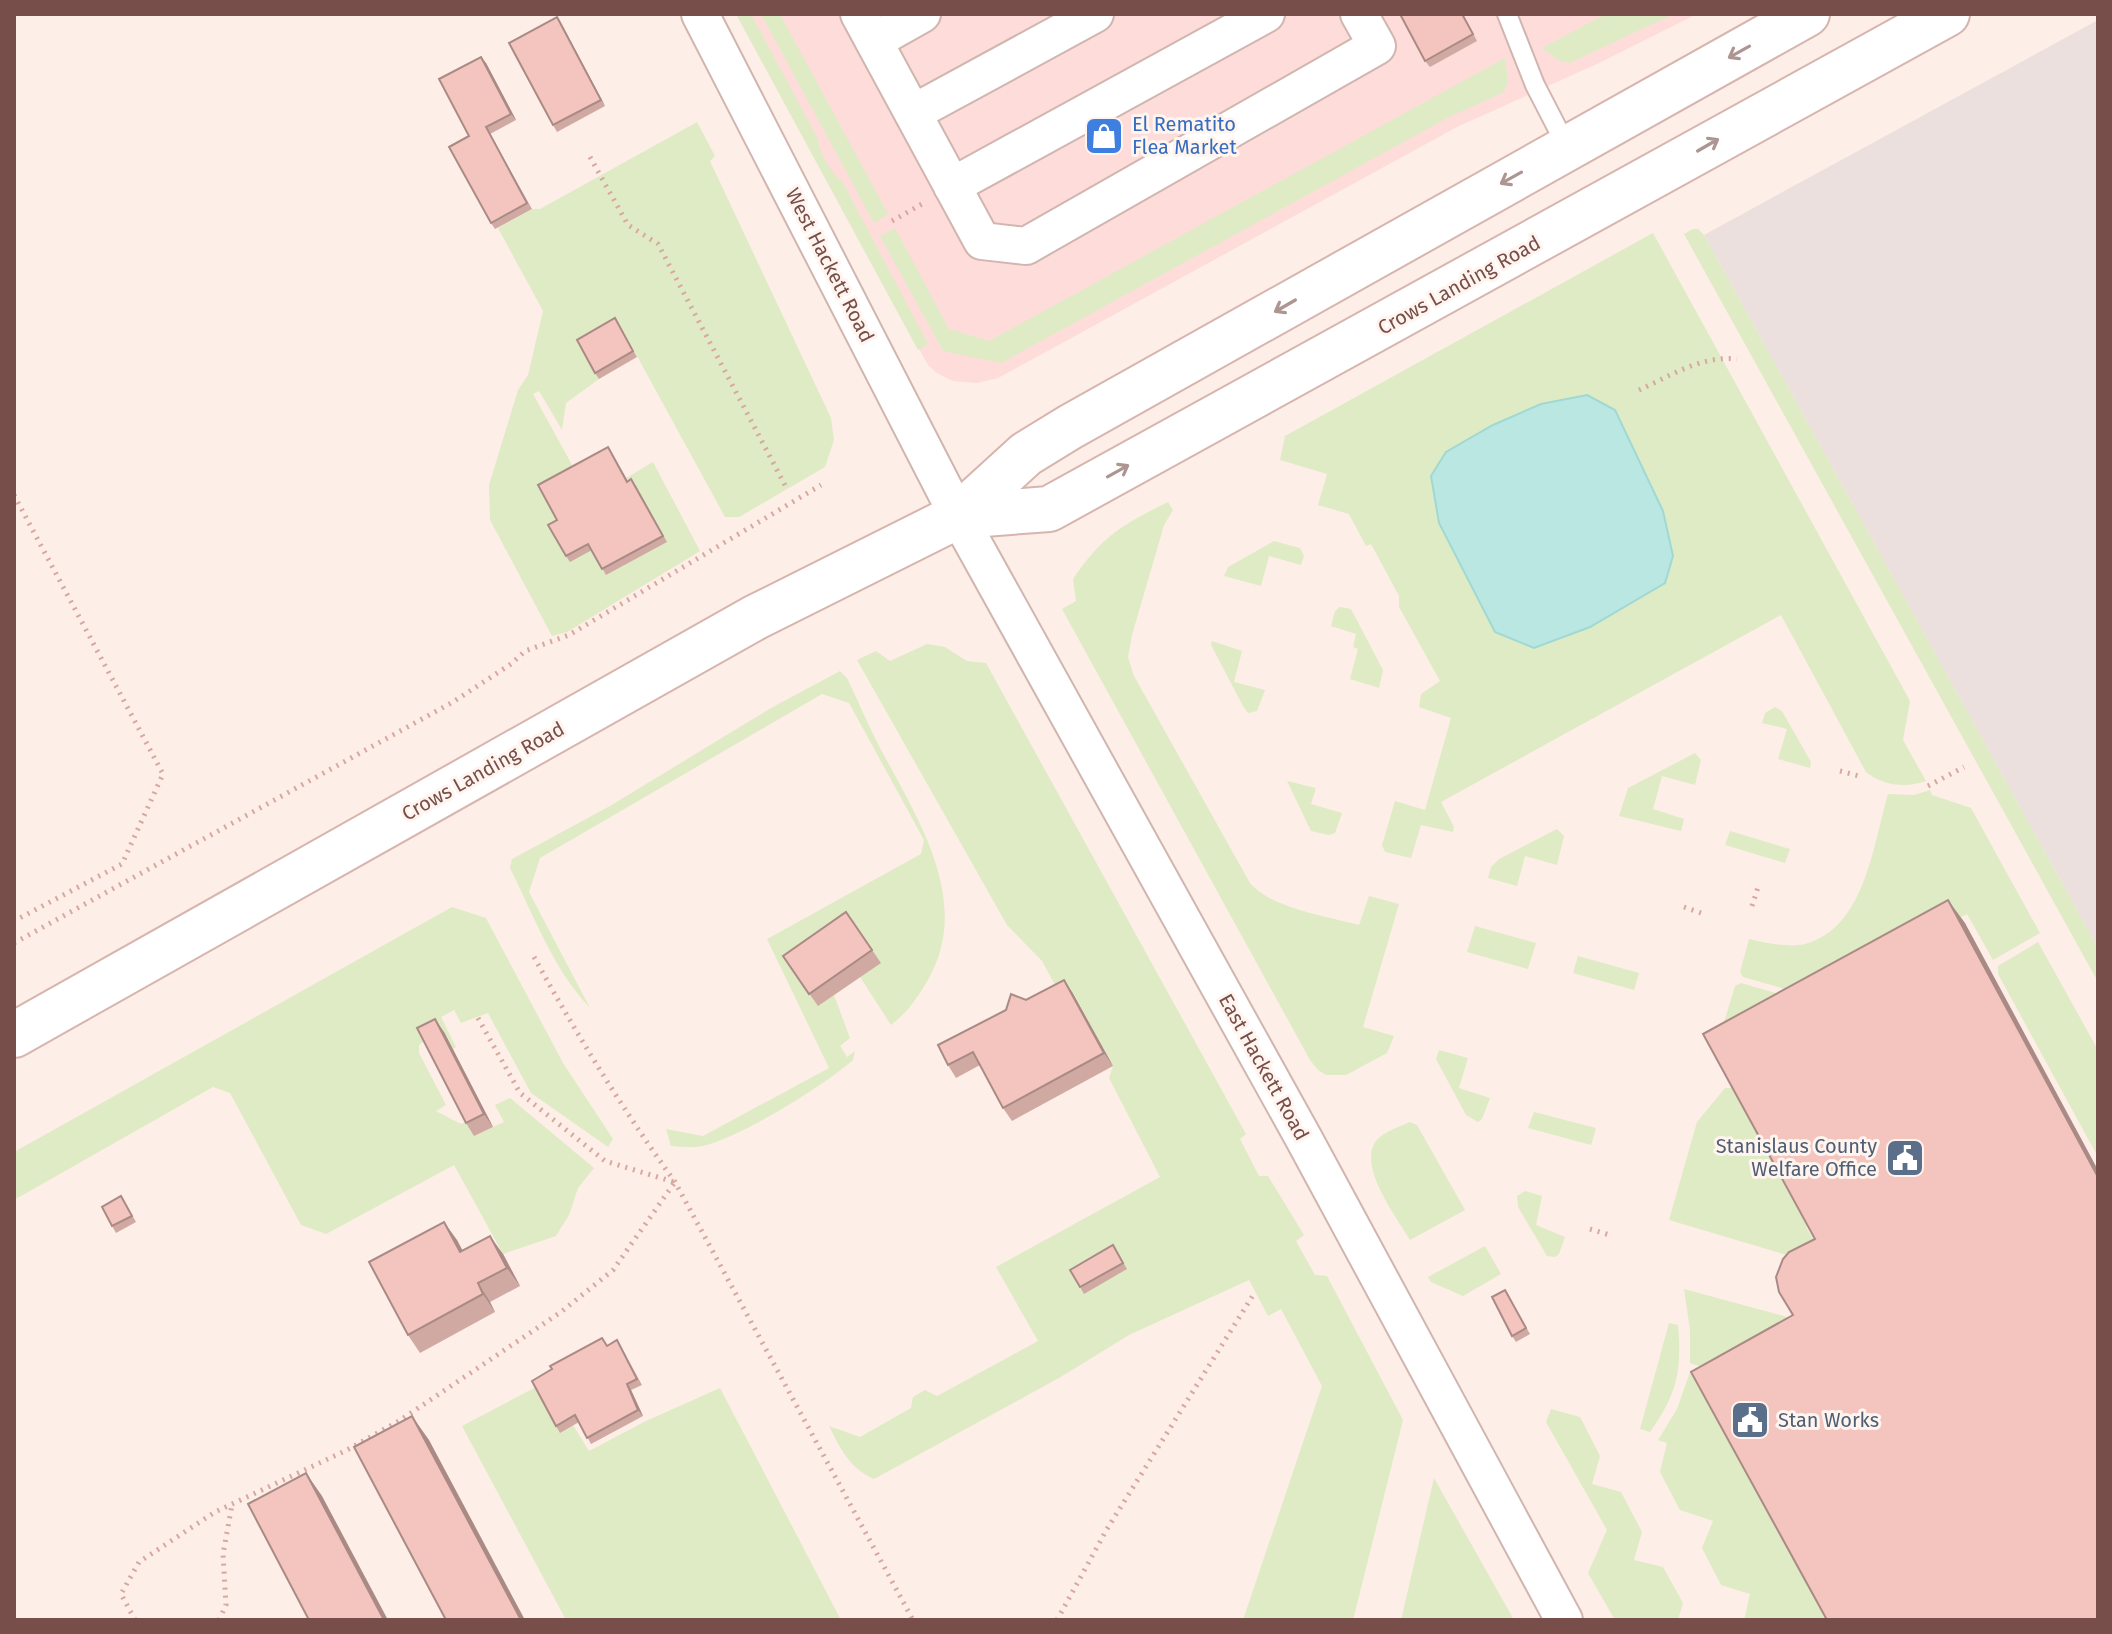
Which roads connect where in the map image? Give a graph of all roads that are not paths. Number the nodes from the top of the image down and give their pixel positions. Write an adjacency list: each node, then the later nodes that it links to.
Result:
1 (700, 14): 13 (street, West Hackett Road)
2 (922, 14): 9 (street)
3 (1095, 14): 10 (street)
4 (1266, 14): 12 (street)
5 (1359, 14): 12 (street)
6 (1507, 14): 11 (lane)
7 (1807, 14): 11 (main road, Crows Landing Road, one-way to 11)
8 (1947, 14): 13 (main road, Crows Landing Road, one-way to 8)
9 (867, 27): 10 (street)
10 (913, 113): 12 (street)
11 (1567, 147): 13 (main road, Crows Landing Road, one-way to 13)
12 (952, 186)
13 (958, 516): 14 (main road, Crows Landing Road); 15 (street, East Hackett Road)
14 (14, 1035)
15 (1564, 1620)

